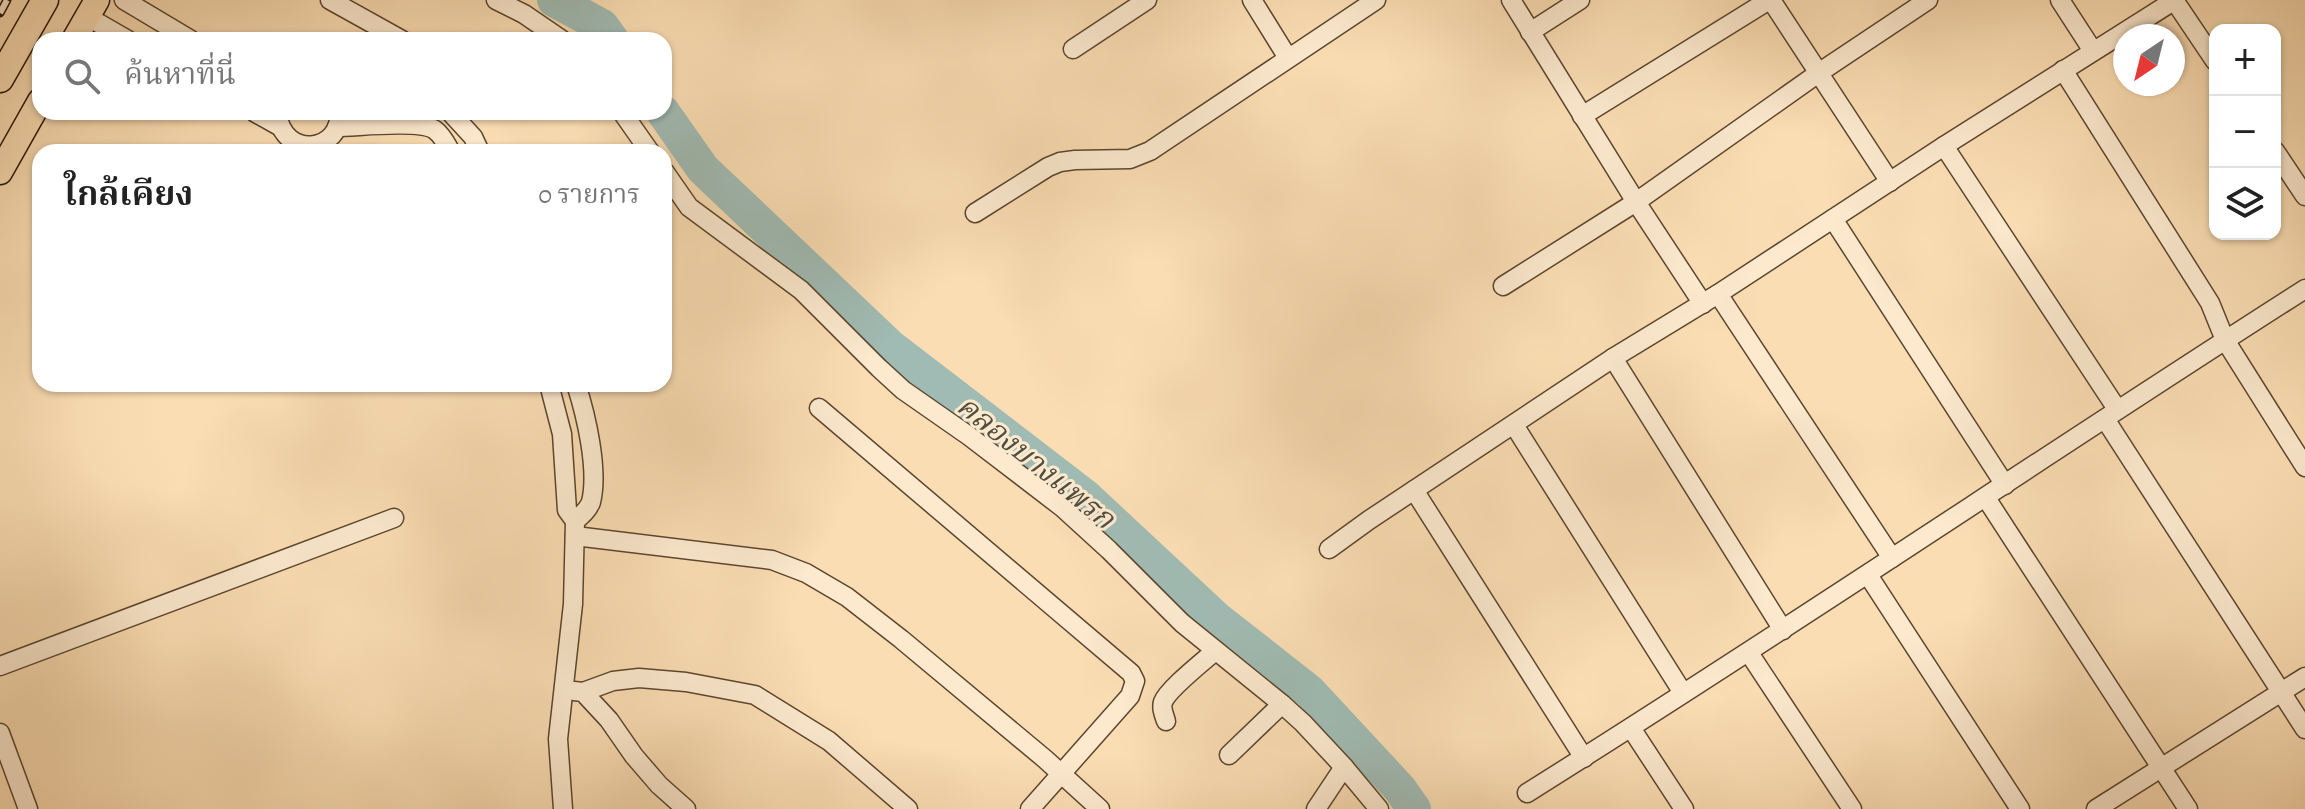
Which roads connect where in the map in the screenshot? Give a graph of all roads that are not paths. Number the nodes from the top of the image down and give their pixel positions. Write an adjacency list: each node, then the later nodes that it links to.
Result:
1 (45, 0): 27 (highway)
2 (124, 0): 17 (street)
3 (330, 0): 18 (street)
4 (496, 0): 19 (street)
5 (1147, 0): 21 (street)
6 (1252, 0): 24 (street)
7 (1376, 0): 24 (street)
8 (1511, 0): 20 (street)
9 (1580, 0): 20 (street)
10 (1770, 0): 26 (street); 29 (street)
11 (1928, 0): 26 (street)
12 (2060, 0): 22 (street)
13 (2174, 0): 22 (street); 23 (street)
14 (92, 8): 15 (main road); 16 (street)
15 (78, 32)
16 (119, 32)
17 (178, 32)
18 (388, 32)
19 (550, 32)
20 (1530, 32): 29 (street)
21 (1073, 49)
22 (2093, 51): 25 (street)
23 (2209, 52)
24 (1288, 58): 48 (street)
25 (2063, 70): 41 (street); 53 (street)
26 (1820, 72): 44 (street); 47 (street)
27 (0, 79)
28 (32, 115): 43 (main road)
29 (1582, 116): 47 (street)
30 (279, 120): 36 (street)
31 (338, 120): 35 (street); 37 (street)
32 (439, 120): 35 (street)
33 (457, 120): 39 (street)
34 (628, 120): 40 (street)
35 (436, 130): 38 (street)
36 (300, 144)
37 (320, 144)
38 (446, 144)
39 (476, 144)
40 (644, 144)
41 (1944, 146): 44 (street); 58 (street)
42 (2281, 160): 46 (street)
43 (0, 172)
44 (1890, 182): 49 (street)
45 (672, 183): 70 (street)
46 (2305, 196)
47 (1636, 202): 50 (street); 52 (street)
48 (975, 213)
49 (1833, 219): 52 (street); 61 (street)
50 (1503, 286)
51 (2305, 289): 53 (street)
52 (1711, 299): 54 (street); 67 (street)
53 (2225, 340): 58 (street); 60 (street)
54 (1613, 358): 59 (street); 69 (street)
55 (551, 392): 65 (street)
56 (578, 392): 65 (street)
57 (819, 408): 87 (street)
58 (2111, 414): 61 (street); 76 (street)
59 (1514, 425): 62 (street); 77 (street)
60 (2305, 467)
61 (2005, 485): 63 (street)
62 (1414, 490): 66 (street); 84 (street)
63 (1986, 498): 67 (street); 86 (street)
64 (394, 518): 72 (street)
65 (575, 528): 74 (street); 87 (street)
66 (1329, 549)
67 (1892, 558): 68 (street)
68 (1868, 575): 69 (street); 99 (street)
69 (1783, 630): 71 (street)
70 (1215, 651): 78 (street); 79 (street)
71 (1749, 653): 77 (street); 98 (street)
72 (0, 666)
73 (2305, 677): 76 (street)
74 (563, 690): 75 (street); 90 (street)
75 (583, 692): 91 (street); 92 (street)
76 (2281, 692): 81 (street); 86 (street)
77 (1683, 693): 80 (street)
78 (1282, 704): 83 (street); 85 (street)
79 (1166, 721)
80 (1631, 728): 84 (street); 97 (street)
81 (2305, 729)
82 (0, 733): 89 (street)
83 (1229, 755)
84 (1584, 758): 88 (street)
85 (1344, 767): 95 (street); 96 (street)
86 (2161, 768): 100 (street); 101 (street)
87 (1062, 773): 93 (street); 94 (street)
88 (1527, 793)
89 (28, 809)
90 (563, 809)
91 (686, 809)
92 (908, 809)
93 (1030, 809)
94 (1100, 809)
95 (1316, 809)
96 (1379, 809)
97 (1684, 809)
98 (1852, 809)
99 (2020, 809)
100 (2096, 809)
101 (2188, 809)

